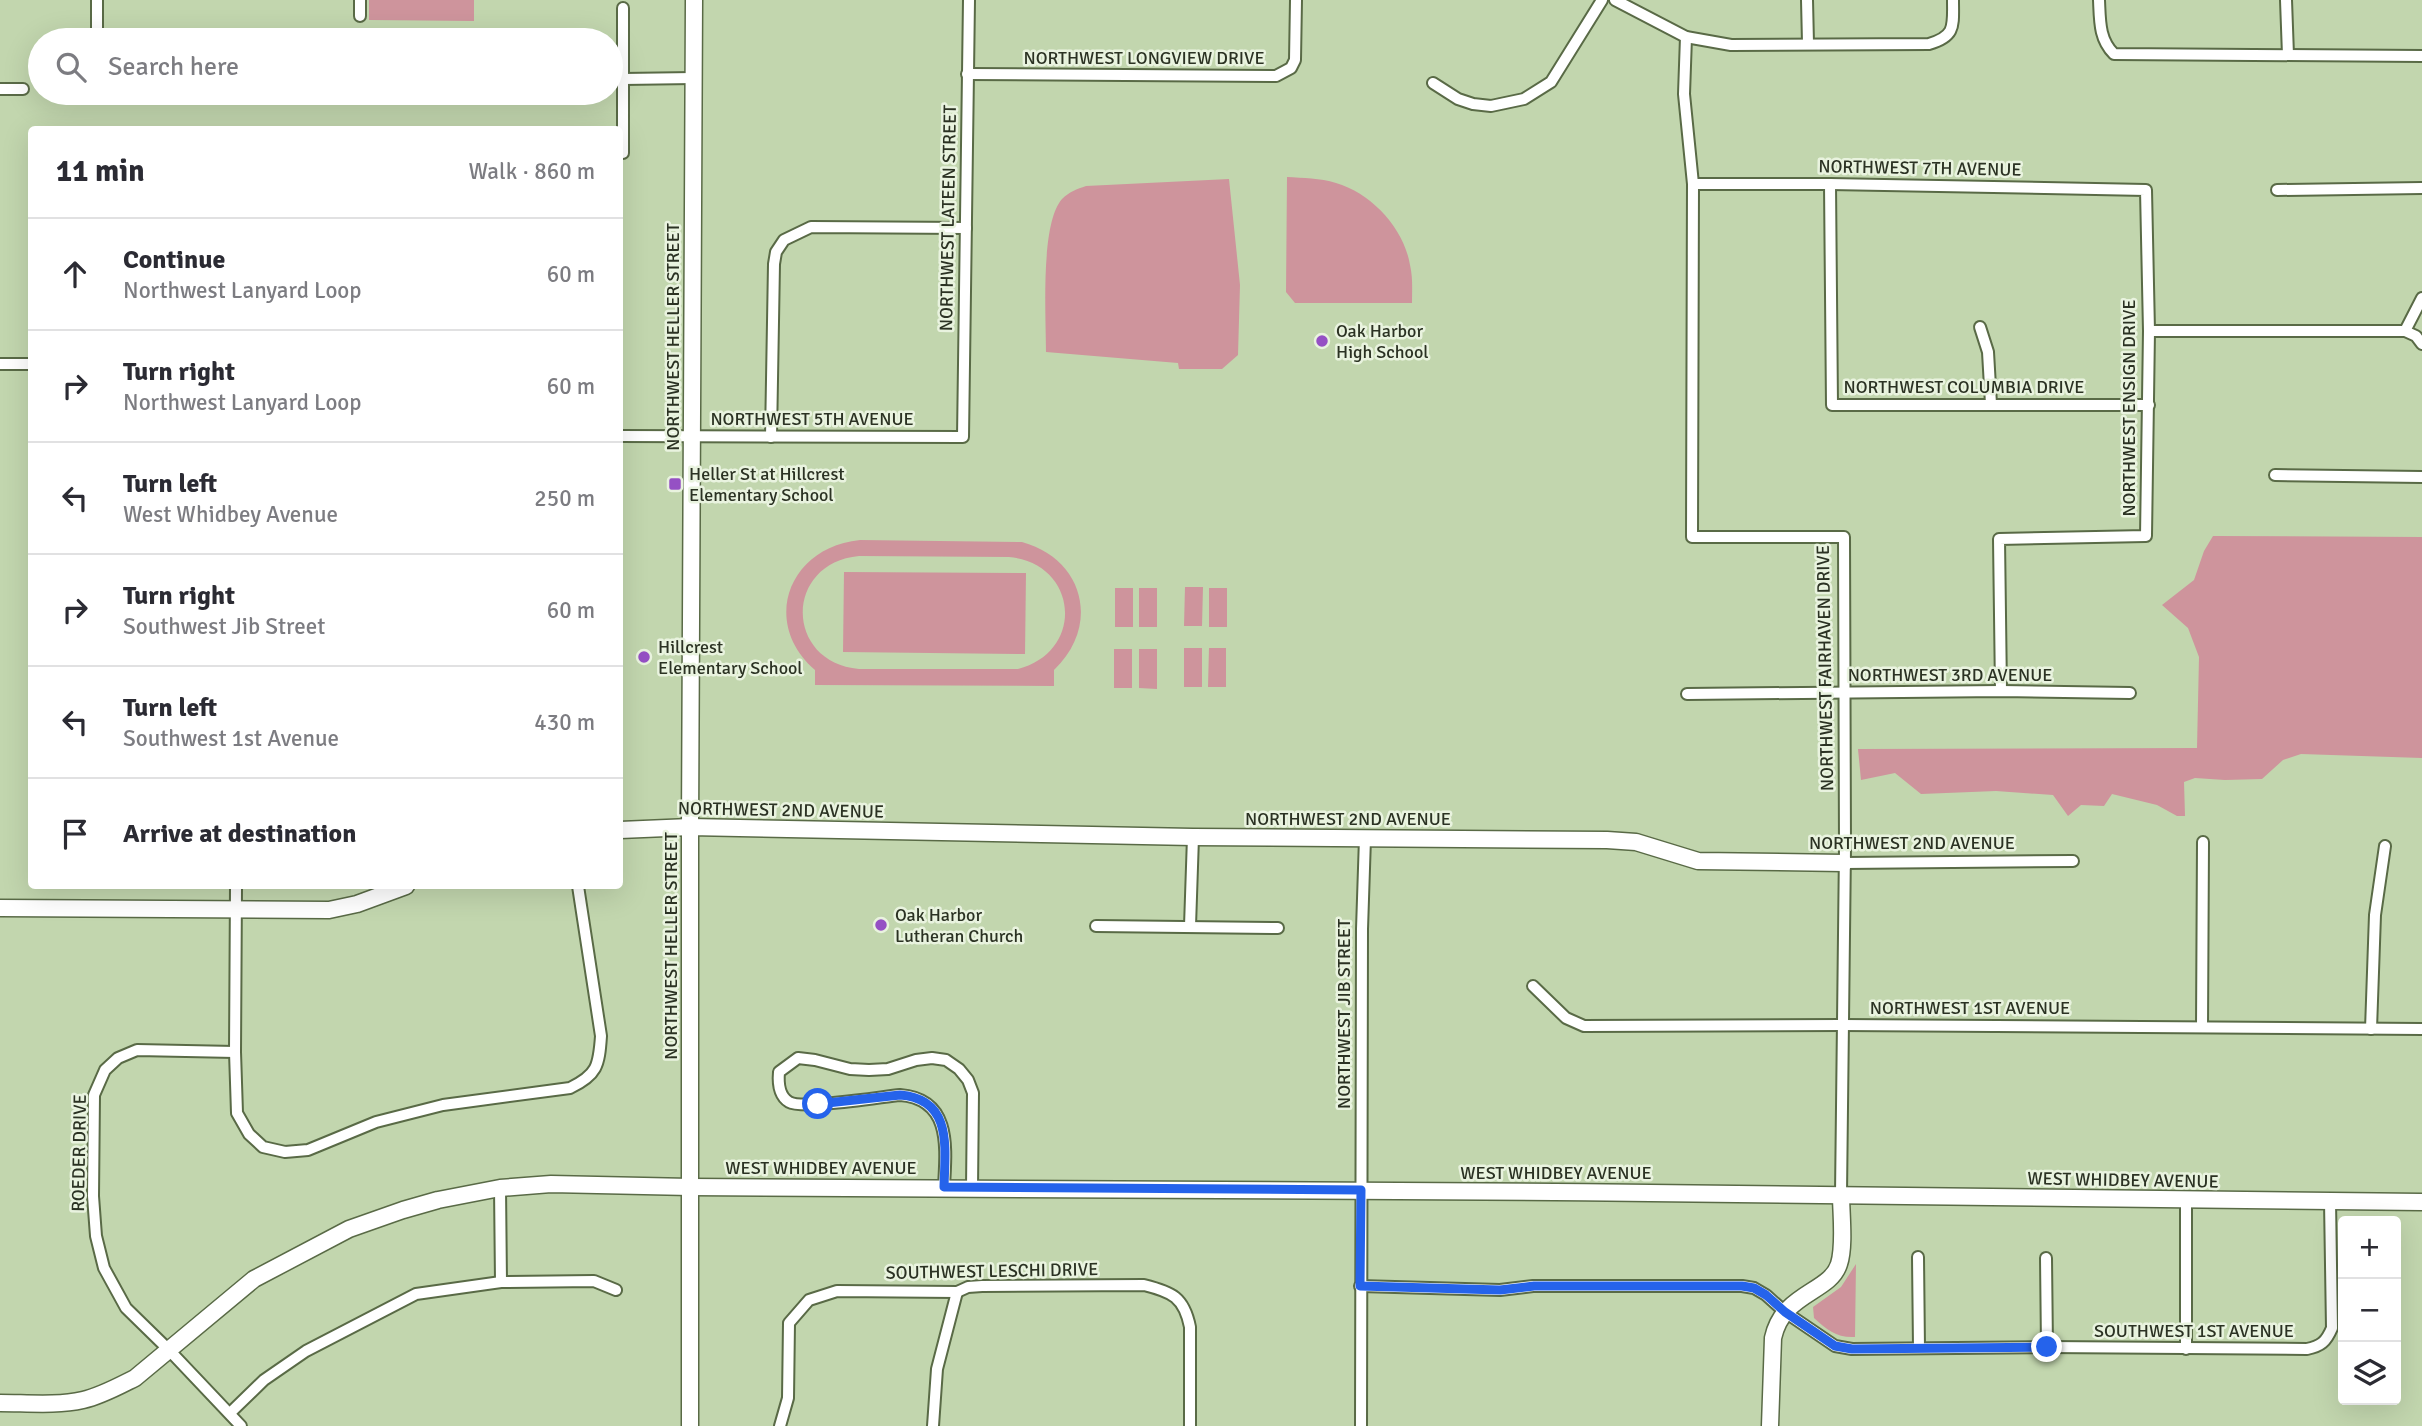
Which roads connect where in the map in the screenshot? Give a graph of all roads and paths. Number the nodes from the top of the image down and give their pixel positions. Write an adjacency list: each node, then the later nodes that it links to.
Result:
1 (97, 0): 14 (street)
2 (360, 0): 13 (street)
3 (694, 0): 21 (street, NORTHWEST HELLER STREET)
4 (969, 0): 20 (street, NORTHWEST LATEEN STREET)
5 (1296, 0): 20 (street, NORTHWEST LONGVIEW DRIVE)
6 (1602, 0): 23 (street)
7 (1615, 0): 16 (street)
8 (1807, 0): 17 (street)
9 (1953, 0): 17 (street)
10 (2099, 0): 18 (street)
11 (2287, 0): 18 (street)
12 (622, 8): 15 (street)
13 (360, 16)
14 (97, 28)
15 (622, 28)
16 (1686, 37): 17 (street); 27 (street, NORTHWEST FAIRHAVEN DRIVE)
17 (1808, 43)
18 (2288, 55): 19 (street)
19 (2422, 56)
20 (967, 74): 32 (street, NORTHWEST LATEEN STREET)
21 (694, 78): 22 (street); 43 (street, NORTHWEST HELLER STREET)
22 (623, 79): 26 (street)
23 (1433, 83)
24 (0, 89): 25 (street)
25 (23, 89)
26 (623, 153)
27 (1693, 184): 28 (street, NORTHWEST 7TH AVENUE); 51 (street, NORTHWEST FAIRHAVEN DRIVE)
28 (1830, 184): 30 (street, NORTHWEST 7TH AVENUE); 40 (street, NORTHWEST COLUMBIA DRIVE)
29 (2422, 188): 31 (street)
30 (2146, 190): 35 (street, NORTHWEST ENSIGN DRIVE)
31 (2277, 190)
32 (966, 228): 44 (street, NORTHWEST LATEEN STREET); 45 (street)
33 (2422, 298): 36 (street)
34 (1980, 327): 40 (street)
35 (2149, 331): 36 (street); 41 (street, NORTHWEST ENSIGN DRIVE)
36 (2405, 331): 37 (street)
37 (2422, 344)
38 (0, 364): 39 (street)
39 (28, 364)
40 (1991, 404): 41 (street, NORTHWEST COLUMBIA DRIVE)
41 (2149, 405): 48 (street, NORTHWEST ENSIGN DRIVE)
42 (623, 436): 43 (street, NORTHWEST 5TH AVENUE)
43 (692, 436): 45 (street, NORTHWEST 5TH AVENUE); 52 (street, NORTHWEST HELLER STREET)
44 (963, 436): 45 (street, NORTHWEST 5TH AVENUE)
45 (771, 438)
46 (2275, 475): 47 (street)
47 (2422, 477)
48 (2001, 691): 49 (street, NORTHWEST 3RD AVENUE); 51 (street, NORTHWEST 3RD AVENUE)
49 (2130, 693)
50 (1687, 694): 51 (street, NORTHWEST 3RD AVENUE)
51 (1845, 694): 59 (street, NORTHWEST FAIRHAVEN DRIVE)
52 (690, 827): 53 (street, NORTHWEST 2ND AVENUE); 54 (street, NORTHWEST 2ND AVENUE); 74 (street, NORTHWEST HELLER STREET)
53 (623, 830)
54 (1193, 837): 55 (street, NORTHWEST 2ND AVENUE); 66 (street)
55 (1365, 838): 59 (street, NORTHWEST 2ND AVENUE); 78 (street, NORTHWEST JIB STREET)
56 (2203, 842): 70 (street)
57 (2385, 846): 71 (street)
58 (2073, 861): 59 (street, NORTHWEST 2ND AVENUE)
59 (1844, 863): 69 (street, NORTHWEST FAIRHAVEN DRIVE)
60 (236, 889): 64 (street)
61 (398, 889): 64 (street)
62 (578, 889): 73 (street)
63 (0, 908): 64 (street)
64 (236, 908): 73 (street)
65 (1096, 926): 66 (street)
66 (1190, 926): 67 (street)
67 (1278, 928)
68 (1533, 986): 69 (street, NORTHWEST 1ST AVENUE)
69 (1842, 1025): 70 (street, NORTHWEST 1ST AVENUE); 79 (street, NORTHWEST FAIRHAVEN DRIVE)
70 (2202, 1027): 71 (street, NORTHWEST 1ST AVENUE)
71 (2371, 1029): 72 (street, NORTHWEST 1ST AVENUE)
72 (2422, 1029)
73 (234, 1052): 93 (street, ROEDER DRIVE)
74 (690, 1187): 75 (street, WEST WHIDBEY AVENUE); 76 (street, WEST WHIDBEY AVENUE); 97 (street, NORTHWEST HELLER STREET)
75 (944, 1187): 77 (street, WEST WHIDBEY AVENUE); 77 (street)
76 (500, 1188): 85 (street); 93 (street, WEST WHIDBEY AVENUE)
77 (972, 1188): 78 (street, WEST WHIDBEY AVENUE)
78 (1361, 1190): 79 (street, WEST WHIDBEY AVENUE); 86 (street, NORTHWEST JIB STREET)
79 (1841, 1194): 80 (street, WEST WHIDBEY AVENUE); 89 (street)
80 (2186, 1201): 81 (street, WEST WHIDBEY AVENUE); 92 (street)
81 (2330, 1201): 82 (street, WEST WHIDBEY AVENUE); 92 (street, SOUTHWEST 1ST AVENUE)
82 (2422, 1202)
83 (1918, 1257): 91 (street)
84 (2046, 1258): 90 (street)
85 (501, 1282): 87 (street); 95 (street)
86 (1360, 1286): 89 (street, SOUTHWEST 1ST AVENUE); 101 (street, NORTHWEST JIB STREET)
87 (616, 1290)
88 (957, 1292): 98 (street, SOUTHWEST LESCHI DRIVE); 99 (street); 100 (street, SOUTHWEST LESCHI DRIVE)
89 (1785, 1312): 91 (street, SOUTHWEST 1ST AVENUE); 102 (street)
90 (2047, 1347): 91 (street, SOUTHWEST 1ST AVENUE); 92 (street, SOUTHWEST 1ST AVENUE)
91 (1919, 1348)
92 (2186, 1349)
93 (169, 1350): 94 (street, WEST WHIDBEY AVENUE); 95 (street, ROEDER DRIVE)
94 (0, 1403)
95 (230, 1413): 96 (street, ROEDER DRIVE)
96 (242, 1426)
97 (690, 1426)
98 (780, 1426)
99 (933, 1426)
100 (1190, 1426)
101 (1361, 1426)
102 (1770, 1426)

